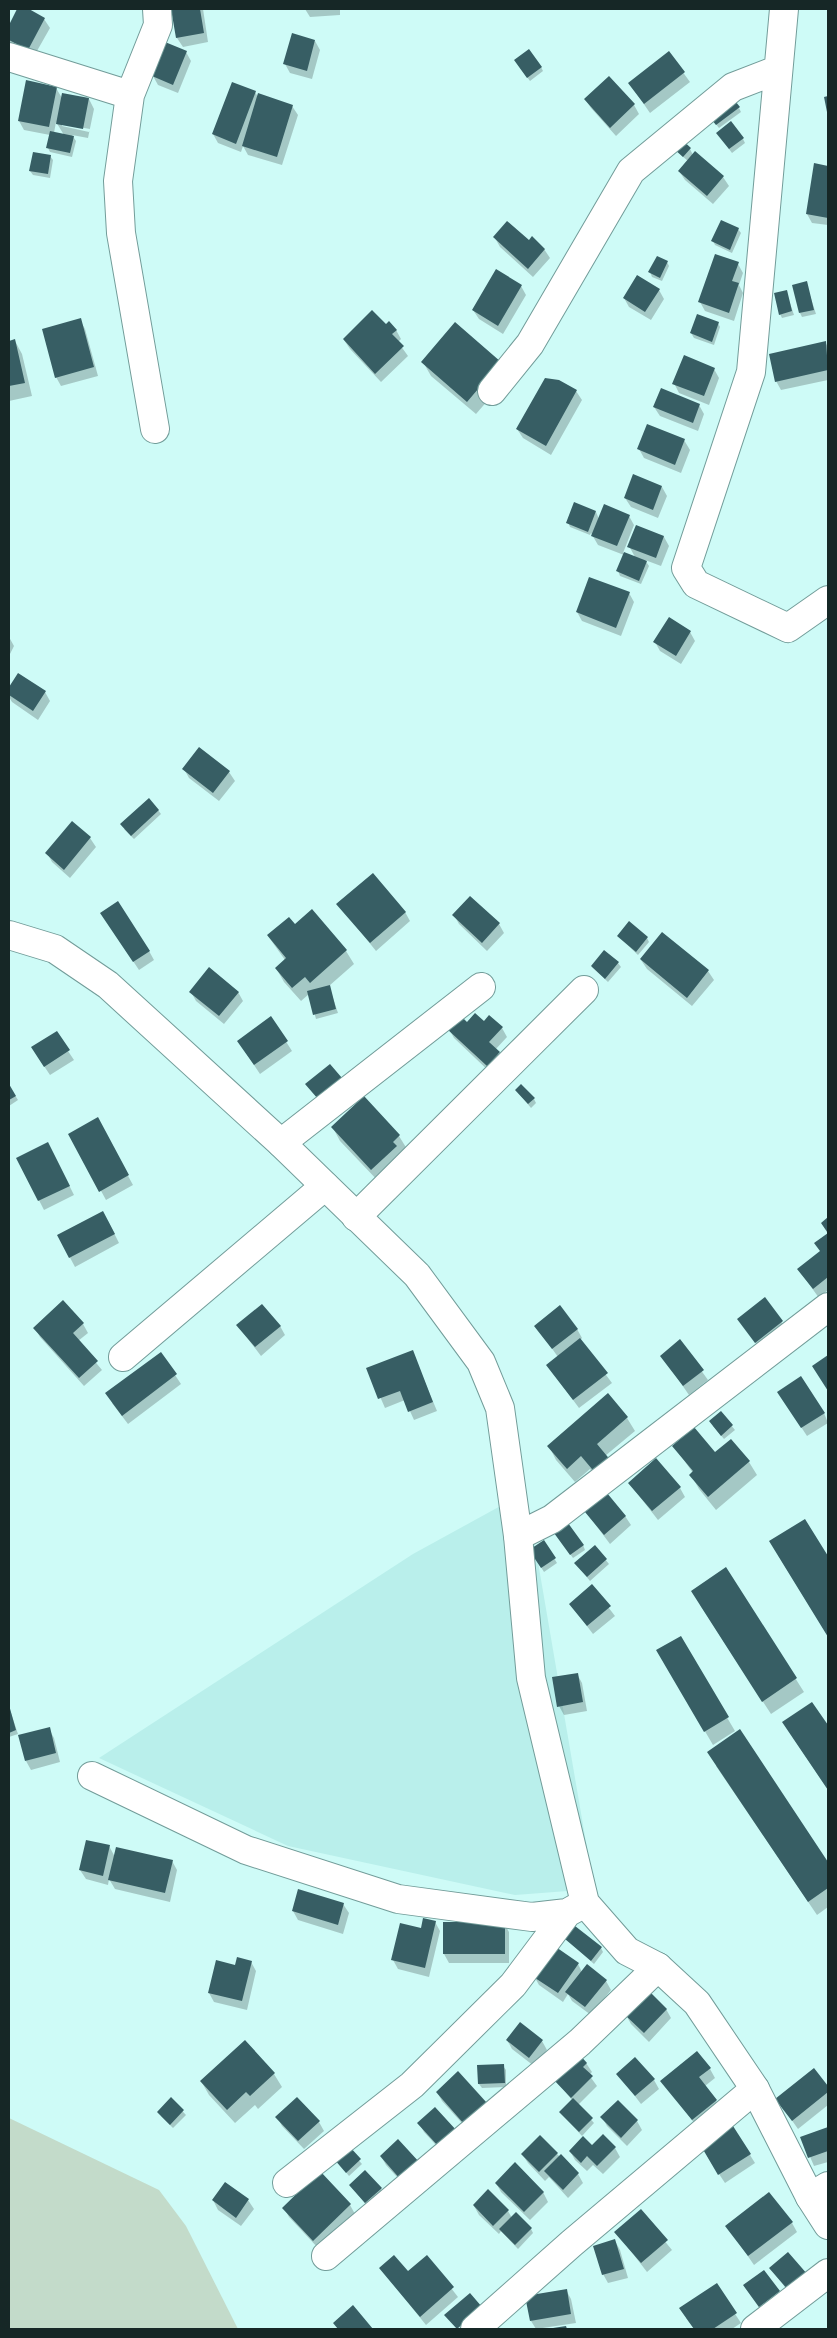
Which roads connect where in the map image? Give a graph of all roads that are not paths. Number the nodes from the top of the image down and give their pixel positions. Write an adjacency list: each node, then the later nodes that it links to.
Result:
1 (157, 9): 5 (street)
2 (784, 9): 4 (street)
3 (9, 57): 5 (street)
4 (777, 70): 6 (street); 8 (street)
5 (130, 95): 7 (street)
6 (492, 391)
7 (155, 429)
8 (828, 600)
9 (9, 935): 12 (street)
10 (481, 987): 12 (street)
11 (584, 990): 14 (street)
12 (281, 1143): 13 (street)
13 (325, 1186): 14 (street); 16 (street)
14 (356, 1217): 17 (street)
15 (828, 1307): 17 (street)
16 (123, 1357)
17 (518, 1536): 19 (street)
18 (92, 1776): 19 (street)
19 (576, 1908): 20 (street); 22 (street)
20 (658, 1967): 21 (street); 25 (street)
21 (755, 2089): 23 (street); 27 (street)
22 (287, 2183)
23 (819, 2192): 24 (street)
24 (828, 2225)
25 (326, 2256)
26 (828, 2273): 28 (street)
27 (475, 2329)
28 (755, 2329)

